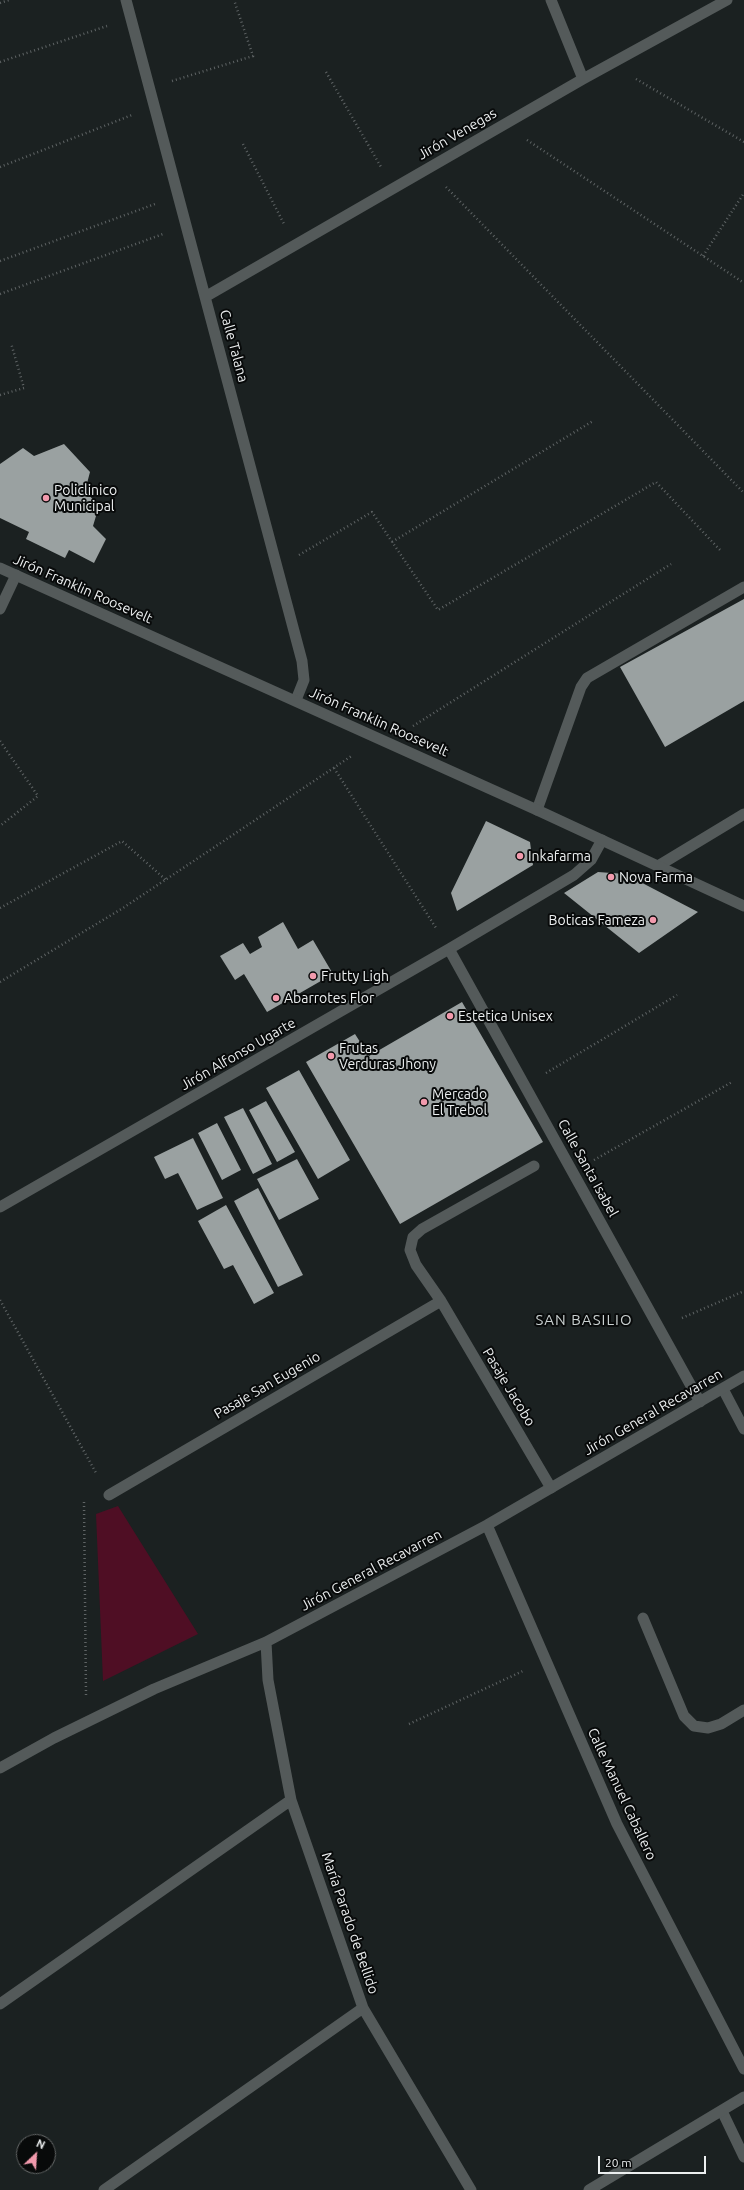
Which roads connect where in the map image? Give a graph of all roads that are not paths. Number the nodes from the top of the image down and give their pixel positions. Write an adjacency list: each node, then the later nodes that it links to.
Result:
1 (126, 0): 5 (street, Calle Talana)
2 (551, 0): 4 (street)
3 (727, 0): 4 (street, Jirón Venegas)
4 (583, 79): 5 (street, Jirón Venegas)
5 (204, 297): 10 (street, Calle Talana)
6 (0, 568): 7 (street, Jirón Franklin Roosevelt)
7 (16, 576): 9 (street); 10 (street, Jirón Franklin Roosevelt)
8 (744, 588): 11 (street)
9 (0, 609)
10 (296, 700): 11 (street, Jirón Franklin Roosevelt)
11 (537, 810): 13 (street, Jirón Franklin Roosevelt)
12 (744, 814): 14 (street)
13 (602, 840): 14 (street, Jirón Franklin Roosevelt); 16 (street, Jirón Alfonso Ugarte)
14 (658, 866): 15 (street, Jirón Franklin Roosevelt)
15 (744, 906)
16 (449, 949): 18 (street, Jirón Alfonso Ugarte); 22 (street, Calle Santa Isabel)
17 (534, 1166): 19 (street, Pasaje Jacobo)
18 (0, 1207)
19 (441, 1301): 24 (street, Pasaje Jacobo); 25 (street, Pasaje San Eugenio)
20 (744, 1376): 21 (street, Jirón General Recavarren)
21 (723, 1389): 22 (street, Jirón General Recavarren); 23 (street)
22 (700, 1402): 24 (street, Jirón General Recavarren)
23 (744, 1429)
24 (552, 1488): 26 (street, Jirón General Recavarren)
25 (109, 1496)
26 (487, 1525): 28 (street, Jirón General Recavarren); 34 (street, Calle Manuel Caballero)
27 (643, 1618): 29 (street)
28 (266, 1642): 30 (street, Jirón General Recavarren); 31 (street, María Parado de Bellido)
29 (744, 1710)
30 (0, 1768)
31 (291, 1800): 32 (street); 33 (street, María Parado de Bellido)
32 (0, 2004)
33 (363, 2008): 38 (street); 39 (street, María Parado de Bellido)
34 (744, 2068)
35 (744, 2097): 36 (street)
36 (722, 2111): 37 (street); 40 (street)
37 (744, 2157)
38 (104, 2190)
39 (471, 2190)
40 (590, 2190)

